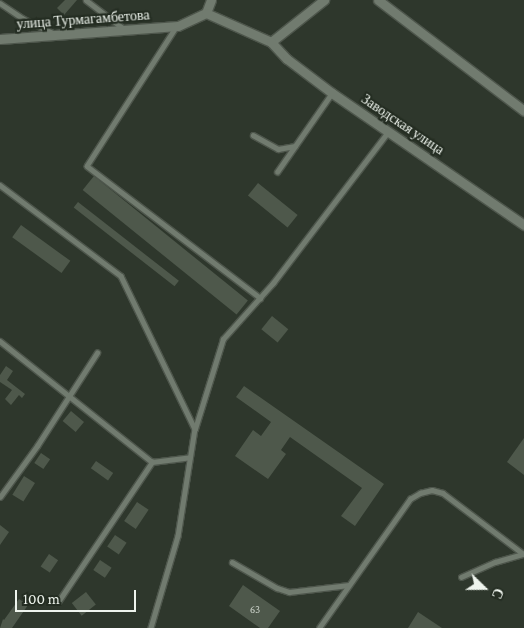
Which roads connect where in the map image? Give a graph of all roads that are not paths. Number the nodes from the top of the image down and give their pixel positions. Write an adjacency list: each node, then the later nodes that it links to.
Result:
1 (86, 0): 8 (lane)
2 (211, 0): 6 (street)
3 (324, 0): 11 (street)
4 (378, 0): 13 (street)
5 (0, 3): 9 (lane)
6 (206, 13): 7 (street, улица Турмагамбетова); 11 (street)
7 (178, 26): 8 (street, улица Турмагамбетова); 20 (lane)
8 (125, 30): 9 (street, улица Турмагамбетова)
9 (54, 34): 10 (street, улица Турмагамбетова)
10 (0, 39)
11 (271, 42): 12 (street, Заводская улица)
12 (332, 92): 14 (street, Заводская улица); 16 (lane)
13 (524, 111)
14 (389, 130): 19 (street, Заводская улица); 20 (lane)
15 (253, 135): 16 (lane)
16 (295, 146): 17 (lane)
17 (277, 172)
18 (0, 185): 24 (lane)
19 (524, 225)
20 (260, 298): 24 (lane)
21 (0, 342): 23 (lane)
22 (97, 353): 23 (lane)
23 (69, 396): 26 (lane); 27 (lane)
24 (195, 429): 25 (lane)
25 (190, 457): 26 (lane); 33 (lane)
26 (152, 462): 32 (lane)
27 (0, 497)
28 (523, 554): 30 (lane); 31 (lane)
29 (232, 562): 31 (lane)
30 (461, 577)
31 (349, 585): 34 (lane)
32 (58, 602)
33 (151, 628)
34 (319, 628)

